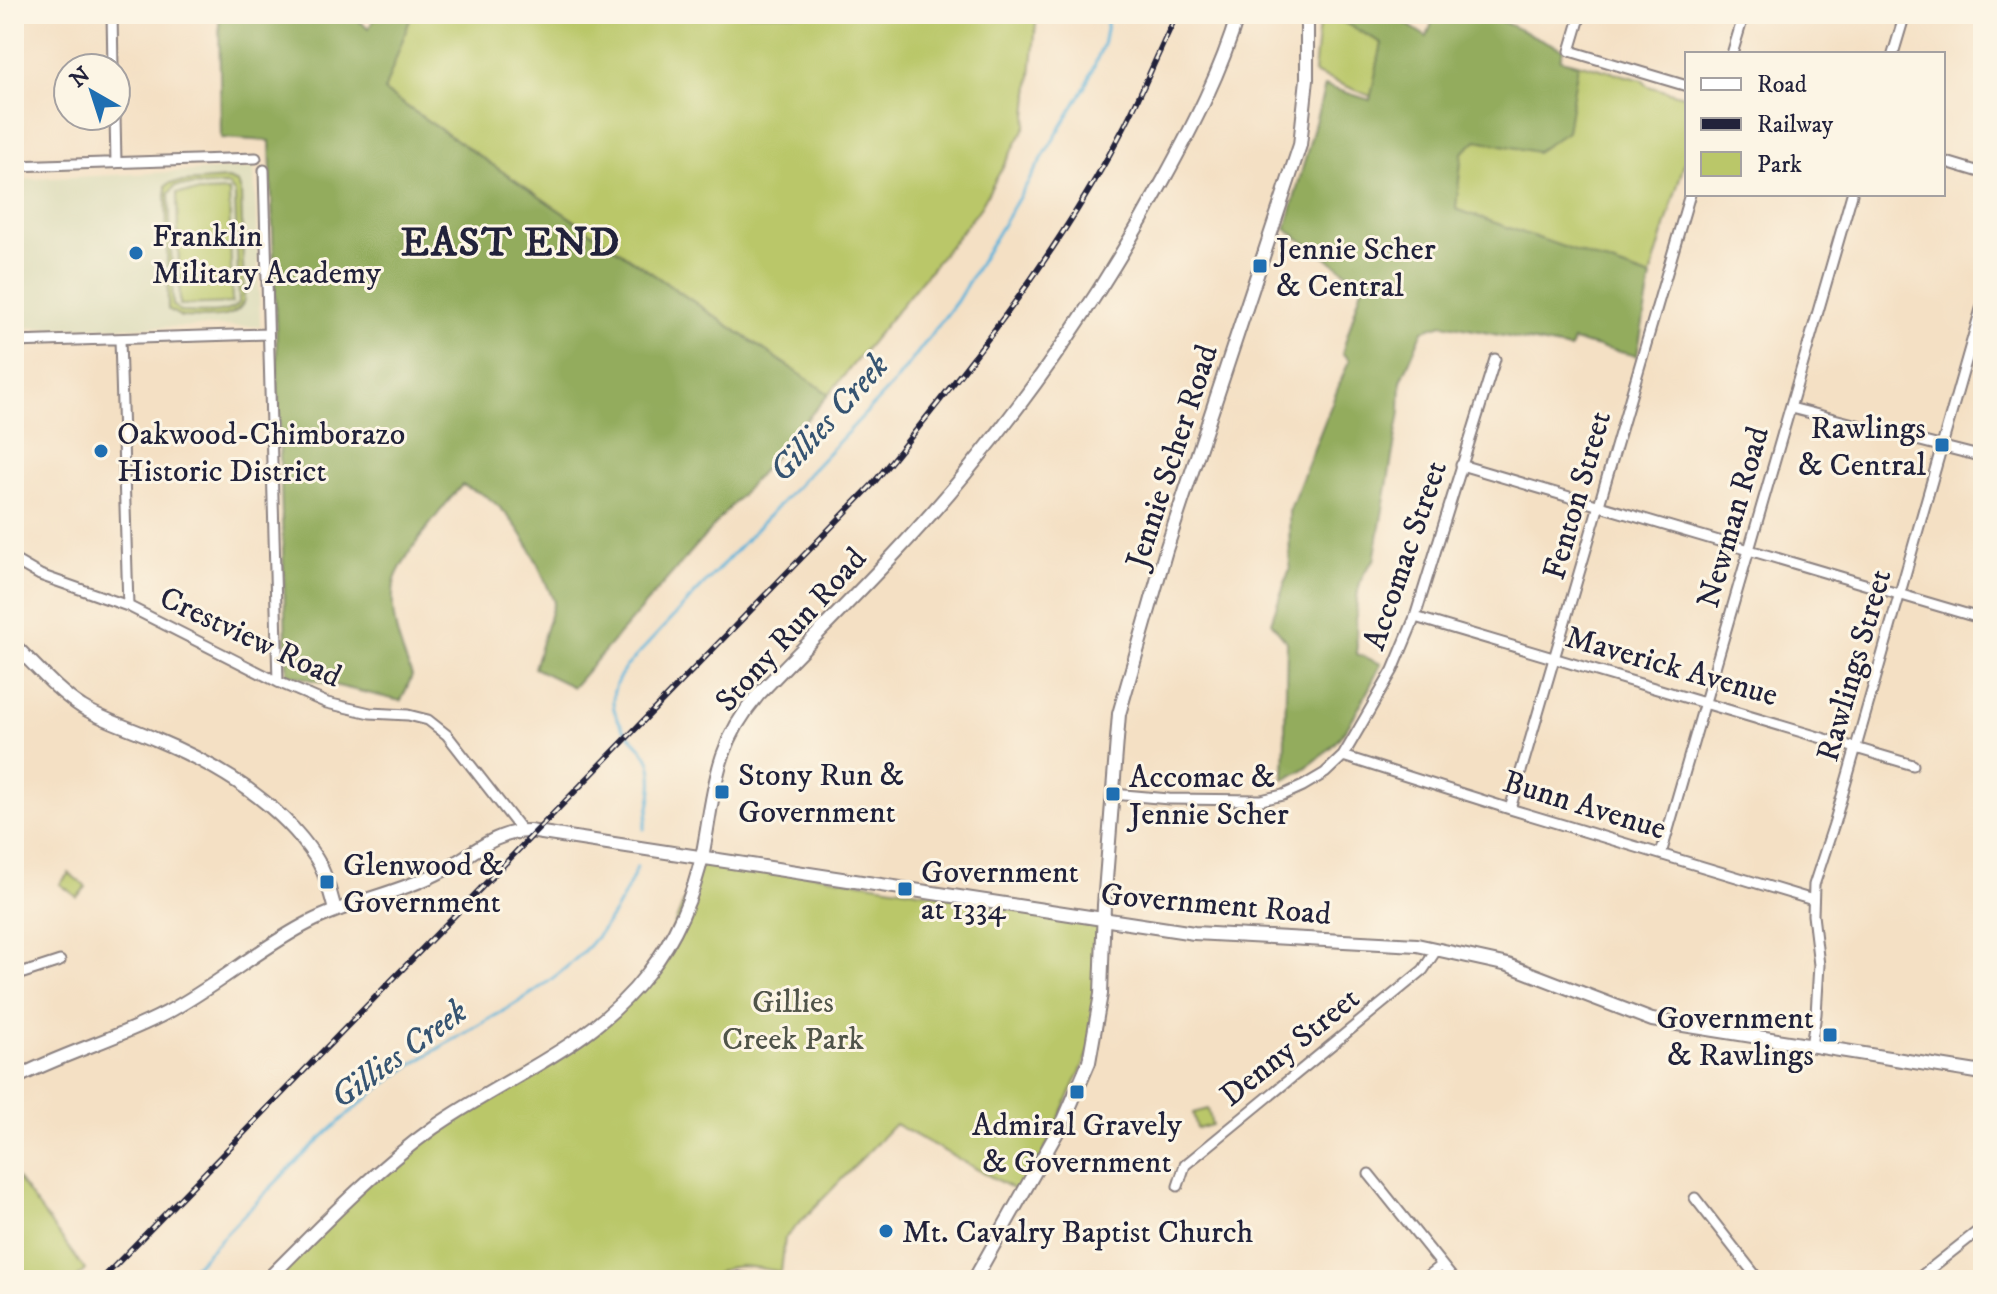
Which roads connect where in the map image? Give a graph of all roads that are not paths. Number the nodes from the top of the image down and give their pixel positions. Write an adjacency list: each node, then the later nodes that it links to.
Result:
1 (112, 14): 7 (street)
2 (1238, 14): 47 (street, Stony Run Road)
3 (1307, 14): 43 (street, Jennie Scher Road)
4 (1581, 14): 10 (street)
5 (1744, 14): 8 (street)
6 (1905, 14): 9 (street)
7 (113, 52)
8 (1733, 52)
9 (1894, 52)
10 (1685, 85)
11 (115, 132): 14 (street)
12 (256, 158): 14 (street)
13 (1945, 162): 17 (street)
14 (116, 163): 15 (street)
15 (14, 166)
16 (264, 170): 21 (street)
17 (1983, 173)
18 (1689, 196): 29 (street, Fenton Street)
19 (1851, 196): 25 (street, Newman Road)
20 (1983, 302): 26 (street, Rawlings Street)
21 (268, 334): 22 (street); 38 (street)
22 (120, 339): 23 (street); 33 (street)
23 (14, 342)
24 (1495, 359): 28 (street, Accomac Street)
25 (1791, 408): 26 (street); 30 (street, Newman Road)
26 (1942, 445): 27 (street); 32 (street, Rawlings Street)
27 (1983, 457)
28 (1461, 465): 29 (street); 34 (street, Accomac Street)
29 (1600, 507): 30 (street); 37 (street, Fenton Street)
30 (1748, 551): 32 (street); 39 (street, Newman Road)
31 (14, 560): 33 (street, Crestview Road)
32 (1900, 595): 35 (street); 40 (street, Rawlings Street)
33 (128, 606): 38 (street, Crestview Road)
34 (1415, 617): 37 (street, Maverick Avenue); 41 (street, Accomac Street)
35 (1983, 619)
36 (14, 645): 49 (street)
37 (1555, 658): 39 (street, Maverick Avenue); 44 (street, Fenton Street)
38 (278, 682): 45 (street, Crestview Road)
39 (1706, 702): 40 (street, Maverick Avenue); 46 (street, Newman Road)
40 (1856, 747): 42 (street, Maverick Avenue); 48 (street, Rawlings Street)
41 (1343, 756): 43 (street, Accomac Street); 44 (street, Bunn Avenue)
42 (1913, 765)
43 (1113, 794): 50 (street, Jennie Scher Road)
44 (1510, 809): 46 (street, Bunn Avenue)
45 (522, 831): 47 (street, Government Road); 49 (street, Government Road)
46 (1661, 854): 48 (street, Bunn Avenue)
47 (702, 857): 50 (street, Government Road); 63 (street, Stony Run Road)
48 (1813, 900): 54 (street, Rawlings Street)
49 (335, 910): 56 (street, Government Road)
50 (1104, 920): 51 (street, Government Road); 65 (street, Jennie Scher Road)
51 (1437, 949): 54 (street, Government Road); 58 (street, Denny Street)
52 (60, 961): 53 (street)
53 (14, 976)
54 (1811, 1046): 55 (street, Government Road)
55 (1983, 1073)
56 (14, 1079)
57 (1369, 1174): 61 (street)
58 (1178, 1186)
59 (1695, 1198): 68 (street)
60 (1983, 1227): 69 (street)
61 (1442, 1265): 66 (street); 67 (street)
62 (730, 1279): 64 (street)
63 (267, 1280)
64 (762, 1280)
65 (974, 1280)
66 (1423, 1280)
67 (1454, 1280)
68 (1759, 1280)
69 (1916, 1280)

